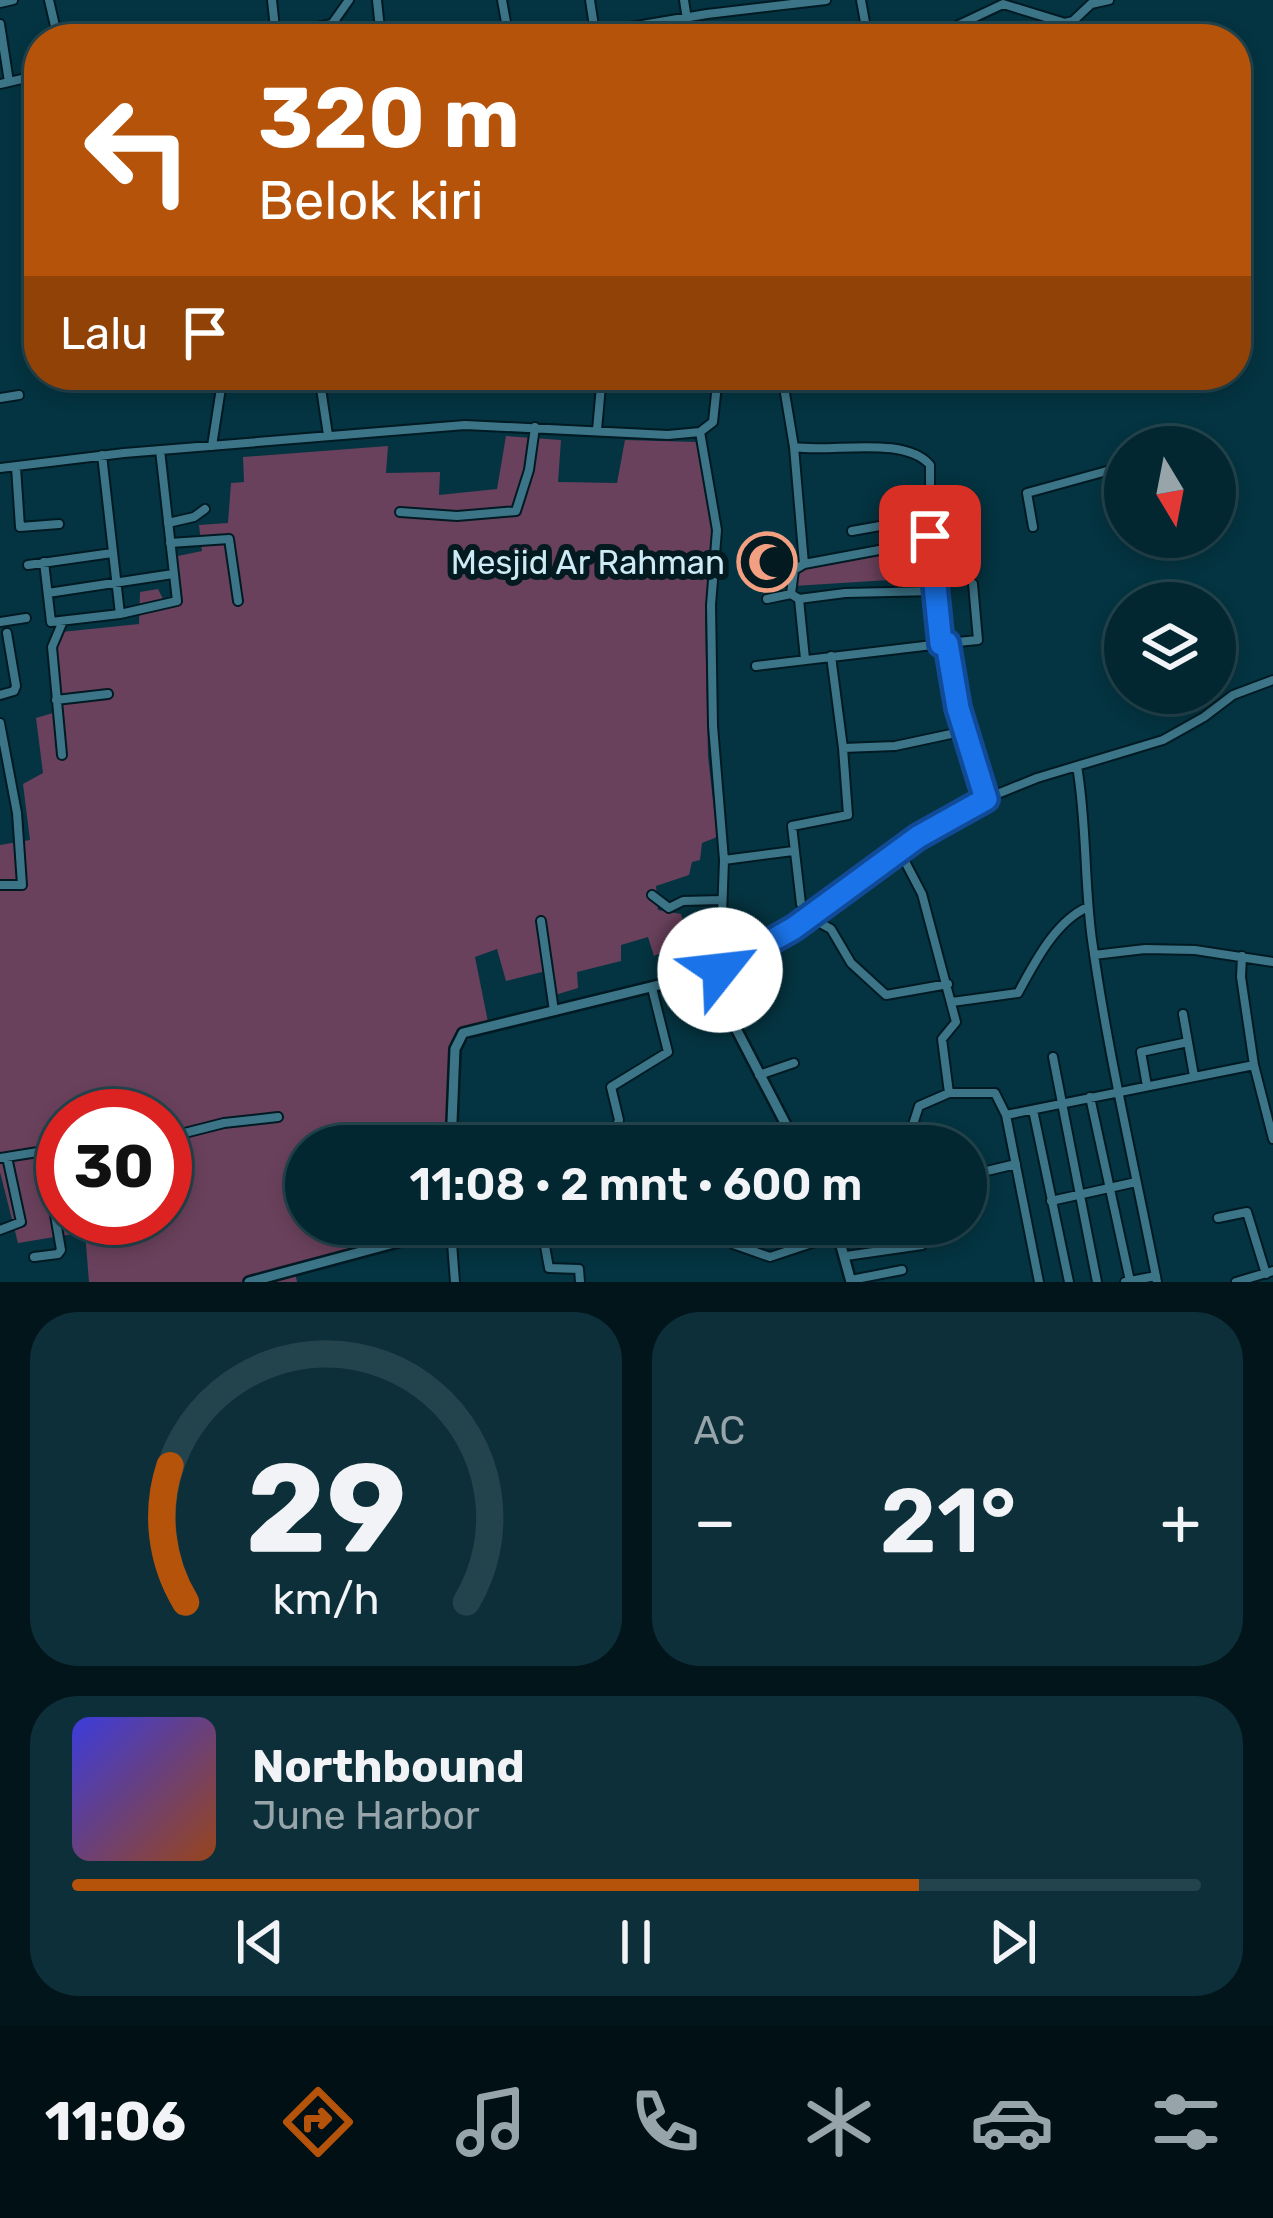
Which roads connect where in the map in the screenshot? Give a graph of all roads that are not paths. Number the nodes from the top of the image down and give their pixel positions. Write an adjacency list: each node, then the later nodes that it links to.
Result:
1 (14, 0): 5 (street)
2 (684, 0): 7 (street)
3 (826, 0): 6 (street)
4 (1108, 0): 11 (street)
5 (0, 3)
6 (769, 4): 7 (street)
7 (686, 16): 9 (street); 10 (street)
8 (0, 24): 12 (street)
9 (650, 24)
10 (687, 24)
11 (961, 24)
12 (4, 83)
13 (221, 390): 24 (street)
14 (323, 390): 23 (street)
15 (601, 390): 21 (street)
16 (716, 390): 22 (street)
17 (784, 390): 25 (street)
18 (19, 395): 19 (street)
19 (0, 398)
20 (535, 426): 21 (street); 23 (street); 32 (street)
21 (598, 430): 22 (street)
22 (700, 432): 75 (street)
23 (328, 435): 24 (street)
24 (212, 446): 26 (street)
25 (794, 447): 33 (street); 44 (street)
26 (160, 450): 27 (street); 34 (street)
27 (103, 455): 28 (street); 42 (street)
28 (16, 466): 29 (street); 35 (street)
29 (0, 468)
30 (1104, 472): 36 (street)
31 (205, 509): 34 (street)
32 (400, 512)
33 (930, 517): 37 (street); 49 (street)
34 (169, 523): 39 (street)
35 (59, 524)
36 (1033, 527)
37 (866, 530): 38 (street); 41 (street)
38 (852, 531)
39 (170, 543): 46 (street); 53 (street)
40 (890, 548): 41 (street)
41 (868, 552): 44 (street)
42 (112, 553): 43 (street); 47 (street)
43 (44, 562): 45 (street); 50 (street)
44 (804, 564): 51 (street)
45 (28, 565)
46 (173, 574): 47 (street); 54 (street)
47 (116, 584): 50 (street); 54 (street)
48 (973, 584): 59 (street)
49 (935, 591): 51 (street); 59 (street)
50 (48, 593): 56 (street)
51 (795, 597): 52 (street); 61 (street)
52 (767, 598)
53 (238, 601)
54 (120, 614): 56 (street)
55 (26, 618): 57 (street)
56 (63, 621): 66 (street)
57 (0, 622)
58 (7, 633): 64 (street)
59 (944, 644): 60 (street); 68 (street)
60 (831, 656): 61 (street); 69 (street)
61 (805, 659): 62 (street)
62 (756, 665)
63 (1273, 680): 71 (street)
64 (0, 694)
65 (108, 694): 66 (street)
66 (56, 700): 70 (street)
67 (0, 722): 76 (street)
68 (964, 731): 69 (street); 72 (street)
69 (844, 748): 74 (street)
70 (62, 755)
71 (1077, 766): 72 (street); 79 (street)
72 (986, 799): 73 (street)
73 (899, 850): 80 (street); 86 (street)
74 (794, 851): 75 (street); 80 (street)
75 (724, 860): 78 (street)
76 (0, 884)
77 (652, 895): 78 (street)
78 (722, 900): 85 (street)
79 (1088, 907): 82 (street); 88 (street)
80 (809, 917): 85 (street); 86 (street)
81 (541, 921): 89 (street)
82 (1094, 955): 83 (street); 98 (street)
83 (1243, 956): 84 (street); 94 (street)
84 (1273, 962)
85 (720, 970): 87 (street); 95 (street)
86 (947, 984): 88 (street)
87 (652, 988): 89 (street); 106 (street)
88 (952, 1002): 99 (street)
89 (554, 1012): 105 (street)
90 (1183, 1014): 91 (street)
91 (1188, 1042): 96 (street); 97 (street)
92 (1053, 1057): 101 (street)
93 (794, 1063): 95 (street)
94 (1254, 1065): 96 (street); 110 (street)
95 (759, 1075): 107 (street)
96 (1194, 1076): 97 (street)
97 (1147, 1086): 98 (street)
98 (1119, 1092): 100 (street); 115 (street)
99 (949, 1093): 103 (street); 108 (street)
100 (1090, 1097): 101 (street); 116 (street)
101 (1061, 1103): 102 (street); 117 (street)
102 (1033, 1110): 103 (street); 118 (street)
103 (1006, 1115): 113 (street)
104 (278, 1117): 109 (street)
105 (452, 1125)
106 (616, 1125)
107 (786, 1125)
108 (913, 1125)
109 (192, 1131)
110 (1273, 1138)
111 (36, 1152): 112 (street)
112 (4, 1158): 120 (street)
113 (1016, 1164): 114 (street); 140 (street)
114 (987, 1172)
115 (1136, 1182): 116 (street); 134 (street)
116 (1107, 1189): 117 (street); 136 (street)
117 (1080, 1195): 118 (street); 142 (street)
118 (1051, 1201): 141 (street)
119 (1218, 1218): 132 (street)
120 (0, 1230)
121 (60, 1245): 130 (street)
122 (393, 1245): 133 (street)
123 (447, 1245): 138 (street)
124 (545, 1245): 139 (street)
125 (736, 1245): 126 (street)
126 (799, 1245)
127 (842, 1245): 129 (street)
128 (922, 1245): 129 (street)
129 (846, 1256): 135 (street)
130 (34, 1258)
131 (902, 1270): 135 (street)
132 (1270, 1273): 143 (street)
133 (294, 1277): 137 (street)
134 (1156, 1279): 136 (street)
135 (851, 1281)
136 (1128, 1281)
137 (249, 1282)
138 (455, 1282)
139 (580, 1282)
140 (1039, 1282)
141 (1069, 1282)
142 (1097, 1282)
143 (1236, 1282)

